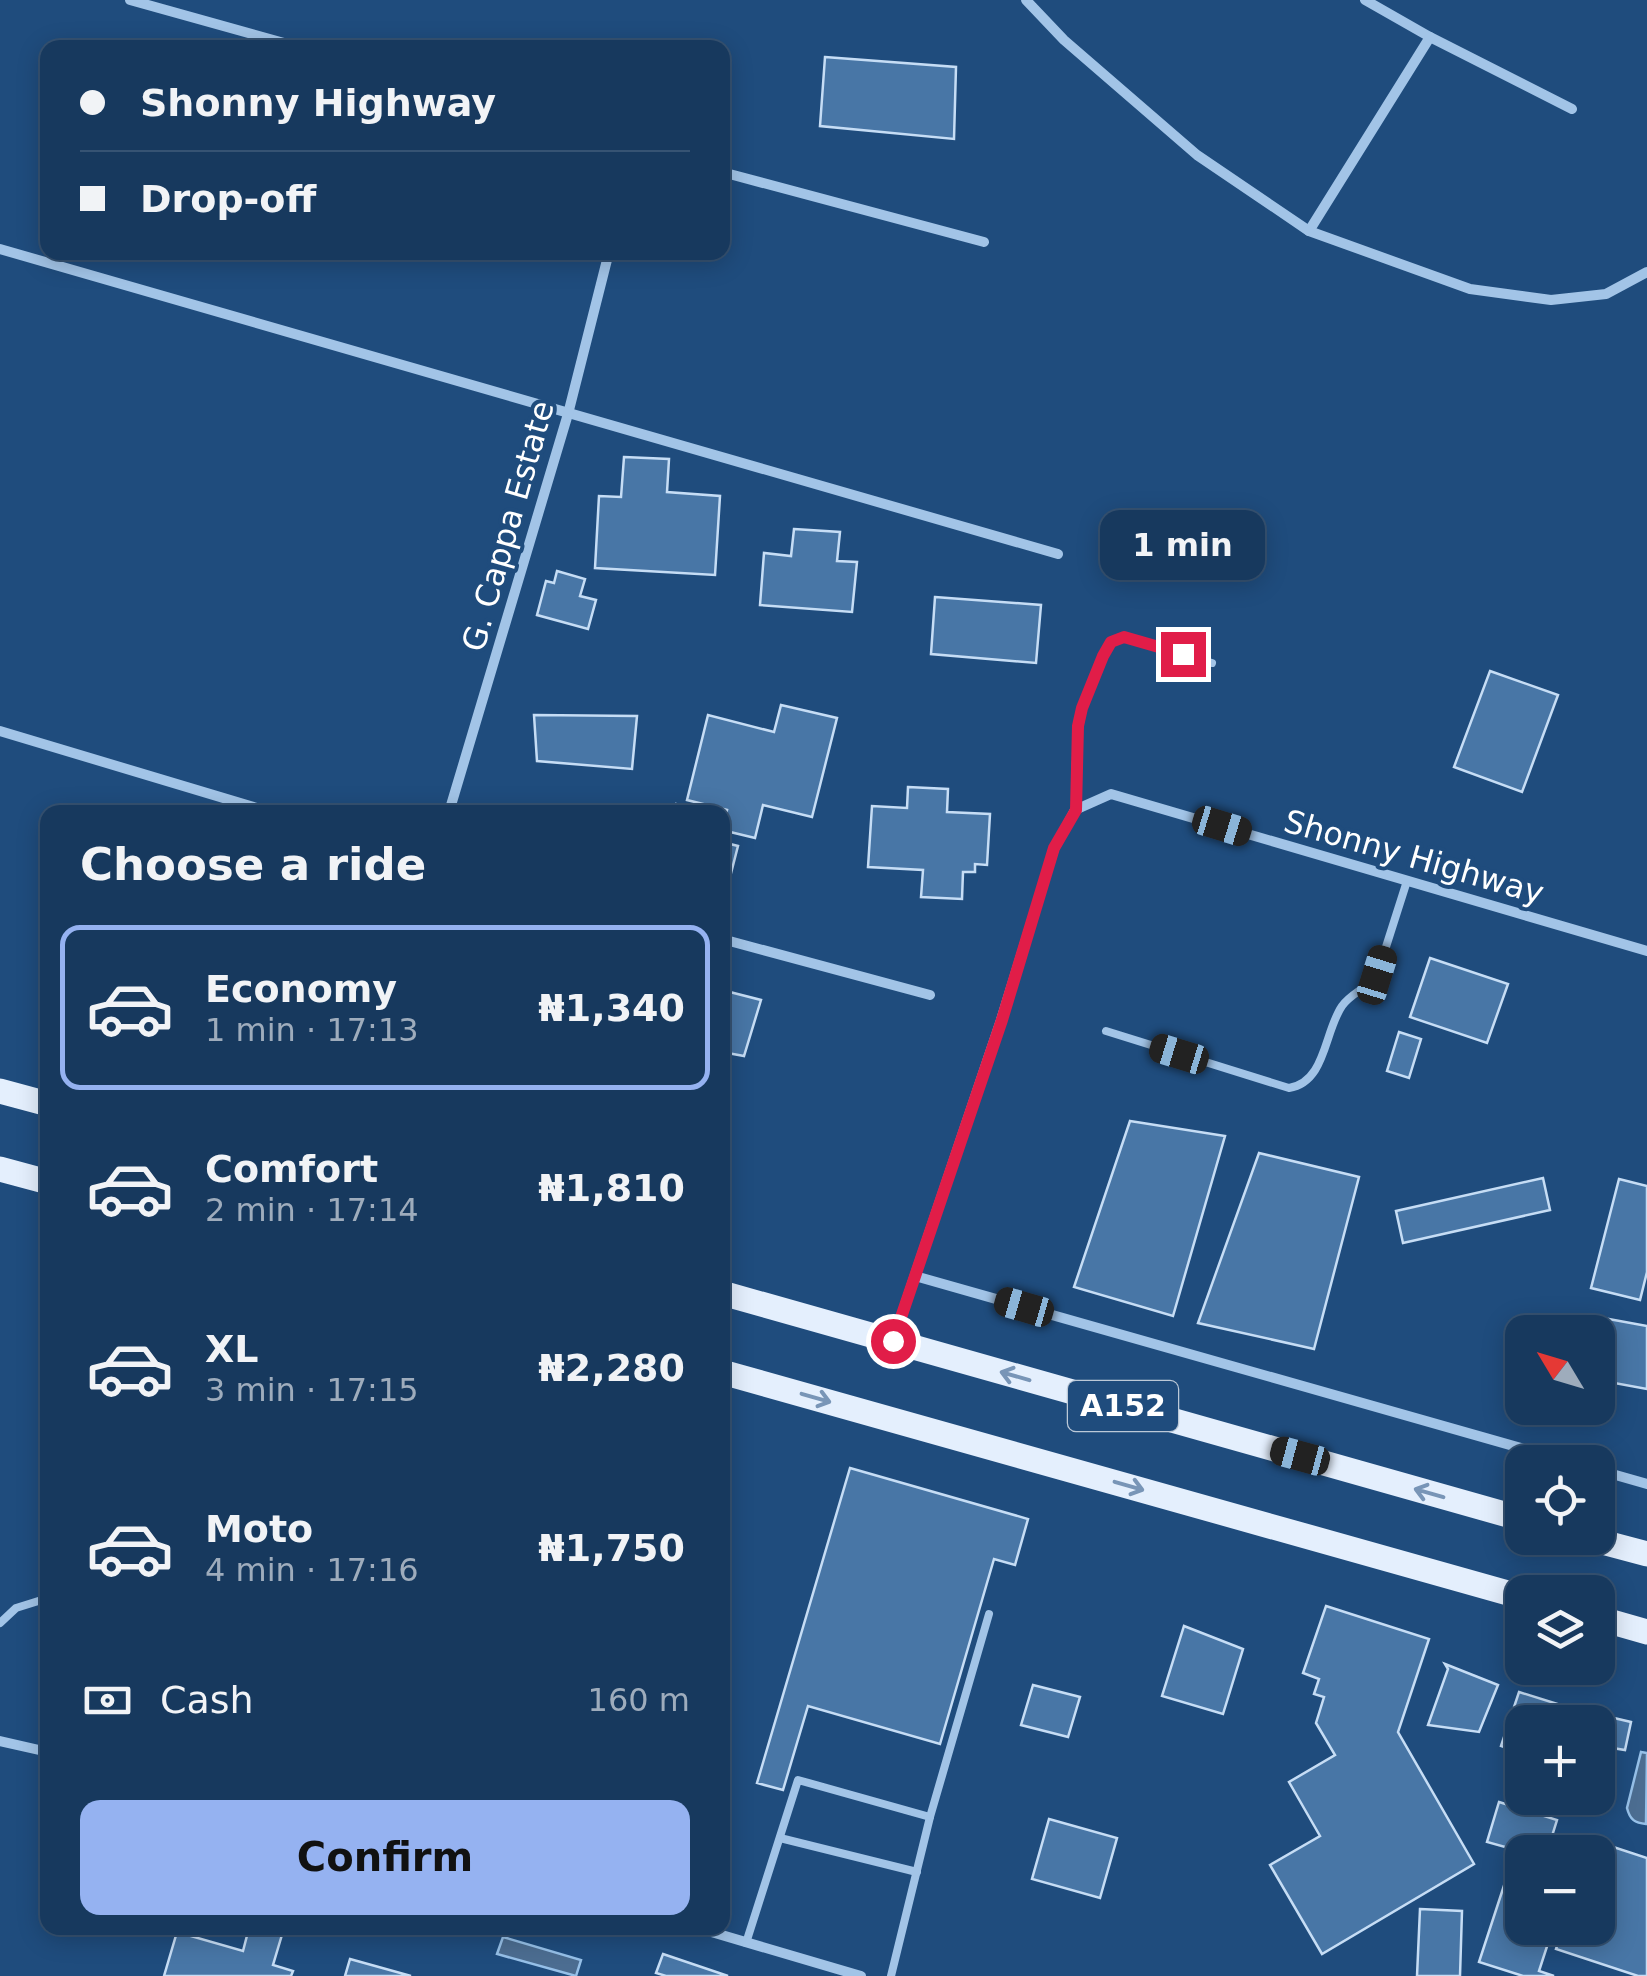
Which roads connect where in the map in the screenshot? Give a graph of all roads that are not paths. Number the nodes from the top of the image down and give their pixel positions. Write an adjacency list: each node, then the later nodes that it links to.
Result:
1 (130, 0): 5 (street)
2 (1026, 0): 8 (street)
3 (1365, 0): 4 (street)
4 (1430, 37): 6 (street); 8 (street)
5 (273, 40)
6 (1572, 109)
7 (730, 174): 9 (street)
8 (1310, 231): 12 (street)
9 (984, 242)
10 (0, 249): 13 (street)
11 (607, 260): 13 (street, G. Cappa Estate)
12 (1647, 272)
13 (568, 414): 14 (street); 18 (street, G. Cappa Estate)
14 (1058, 554)
15 (1212, 663): 19 (lane)
16 (0, 732): 17 (street)
17 (246, 805)
18 (452, 805)
19 (1076, 810): 20 (street, Shonny Highway); 29 (street)
20 (1407, 880): 22 (street, Shonny Highway); 24 (lane)
21 (730, 941): 23 (street)
22 (1647, 951)
23 (930, 995)
24 (1106, 1031)
25 (0, 1090): 26 (main road)
26 (40, 1102)
27 (0, 1169): 28 (main road)
28 (40, 1180)
29 (915, 1276): 31 (street); 33 (street)
30 (730, 1295): 31 (main road, A152)
31 (893, 1341): 36 (main road, A152, one-way to 31)
32 (730, 1374): 39 (main road, A152, one-way to 39)
33 (1510, 1445)
34 (1615, 1475): 35 (street)
35 (1647, 1484)
36 (1505, 1514)
37 (1615, 1545): 38 (main road)
38 (1647, 1554)
39 (1505, 1592)
40 (40, 1600): 43 (lane)
41 (989, 1614): 47 (lane)
42 (1615, 1623): 44 (main road)
43 (0, 1624)
44 (1647, 1632)
45 (0, 1741): 46 (street)
46 (40, 1750)
47 (930, 1817): 48 (lane); 49 (lane)
48 (780, 1838): 49 (lane); 51 (lane)
49 (916, 1872): 53 (lane)
50 (720, 1935): 51 (street)
51 (746, 1943): 52 (street)
52 (861, 1976)
53 (891, 1976)

